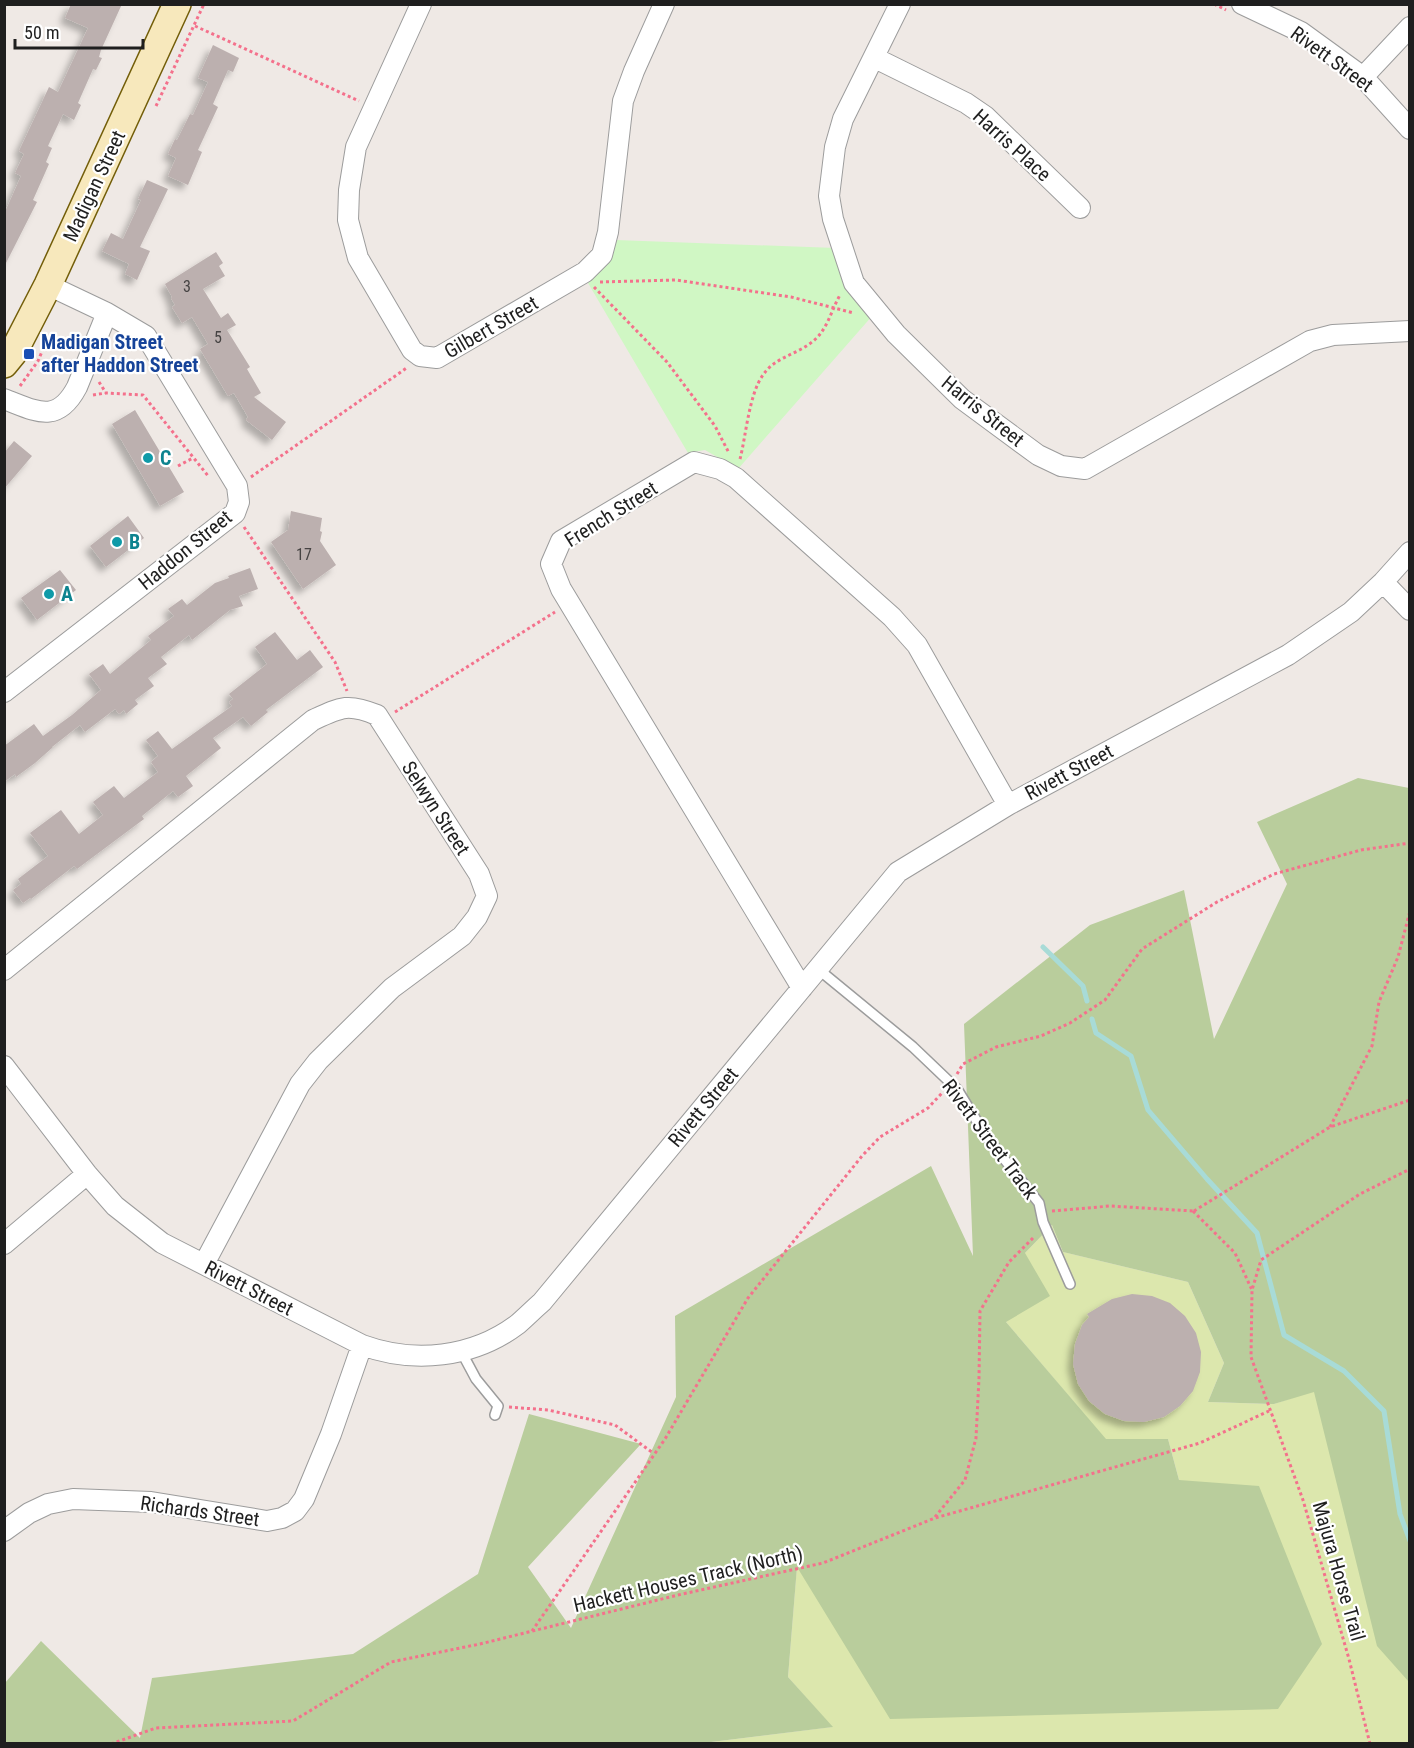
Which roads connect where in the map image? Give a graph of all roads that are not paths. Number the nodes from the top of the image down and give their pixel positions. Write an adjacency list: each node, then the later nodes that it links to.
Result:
1 (177, 4): 11 (street, Madigan Street)
2 (422, 4): 3 (street, Gilbert Street)
3 (664, 4)
4 (900, 4): 7 (street, Harris Street)
5 (1242, 4): 8 (street, Rivett Street)
6 (1410, 27): 8 (street)
7 (875, 57): 10 (street, Harris Place); 13 (street, Harris Street)
8 (1363, 77): 9 (street, Rivett Street)
9 (1410, 129)
10 (1080, 208)
11 (48, 285): 12 (street, Haddon Street); 14 (street, Madigan Street)
12 (107, 313): 15 (street); 19 (street, Haddon Street)
13 (1410, 331)
14 (4, 364)
15 (6, 400)
16 (1410, 552): 17 (street, Rivett Street)
17 (1383, 582): 18 (street); 20 (street, Rivett Street)
18 (1410, 610)
19 (4, 692)
20 (1008, 805): 21 (street, Rivett Street); 23 (street, French Street)
21 (818, 969): 23 (street, Rivett Street); 28 (lane, Rivett Street Track)
22 (4, 970): 27 (street, Selwyn Street)
23 (802, 988): 30 (street, Rivett Street)
24 (4, 1066): 25 (street, Rivett Street)
25 (87, 1174): 26 (street); 27 (street, Rivett Street)
26 (4, 1245)
27 (204, 1264): 29 (street, Rivett Street)
28 (1070, 1284)
29 (362, 1345): 30 (street, Rivett Street); 32 (street, Richards Street)
30 (461, 1352): 31 (lane)
31 (497, 1410)
32 (4, 1531)

